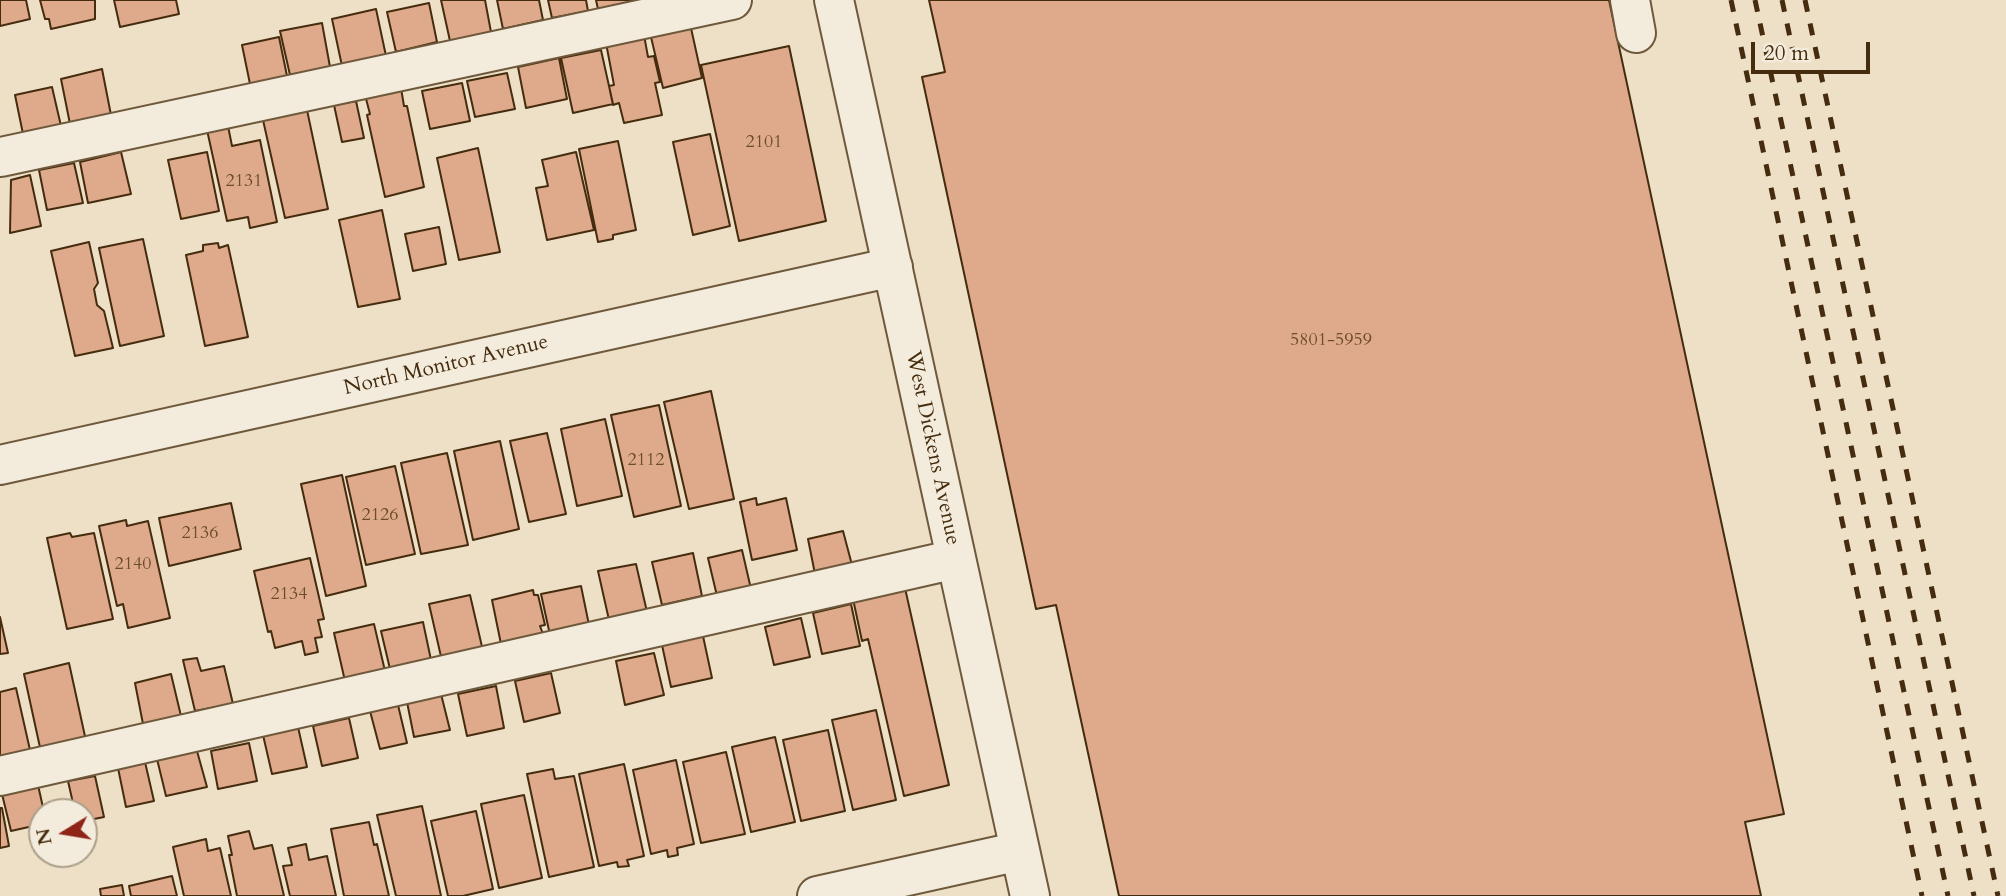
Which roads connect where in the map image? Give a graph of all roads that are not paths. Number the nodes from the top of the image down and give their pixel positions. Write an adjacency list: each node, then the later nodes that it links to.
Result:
1 (732, 0): 3 (street)
2 (834, 0): 5 (street, West Dickens Avenue)
3 (0, 155): 4 (street)
4 (0, 175)
5 (893, 267): 6 (street, North Monitor Avenue); 7 (street, West Dickens Avenue)
6 (0, 465)
7 (956, 559): 8 (street); 9 (street, West Dickens Avenue)
8 (0, 776)
9 (1020, 851): 10 (street); 11 (street, West Dickens Avenue)
10 (817, 896)
11 (1030, 896)

